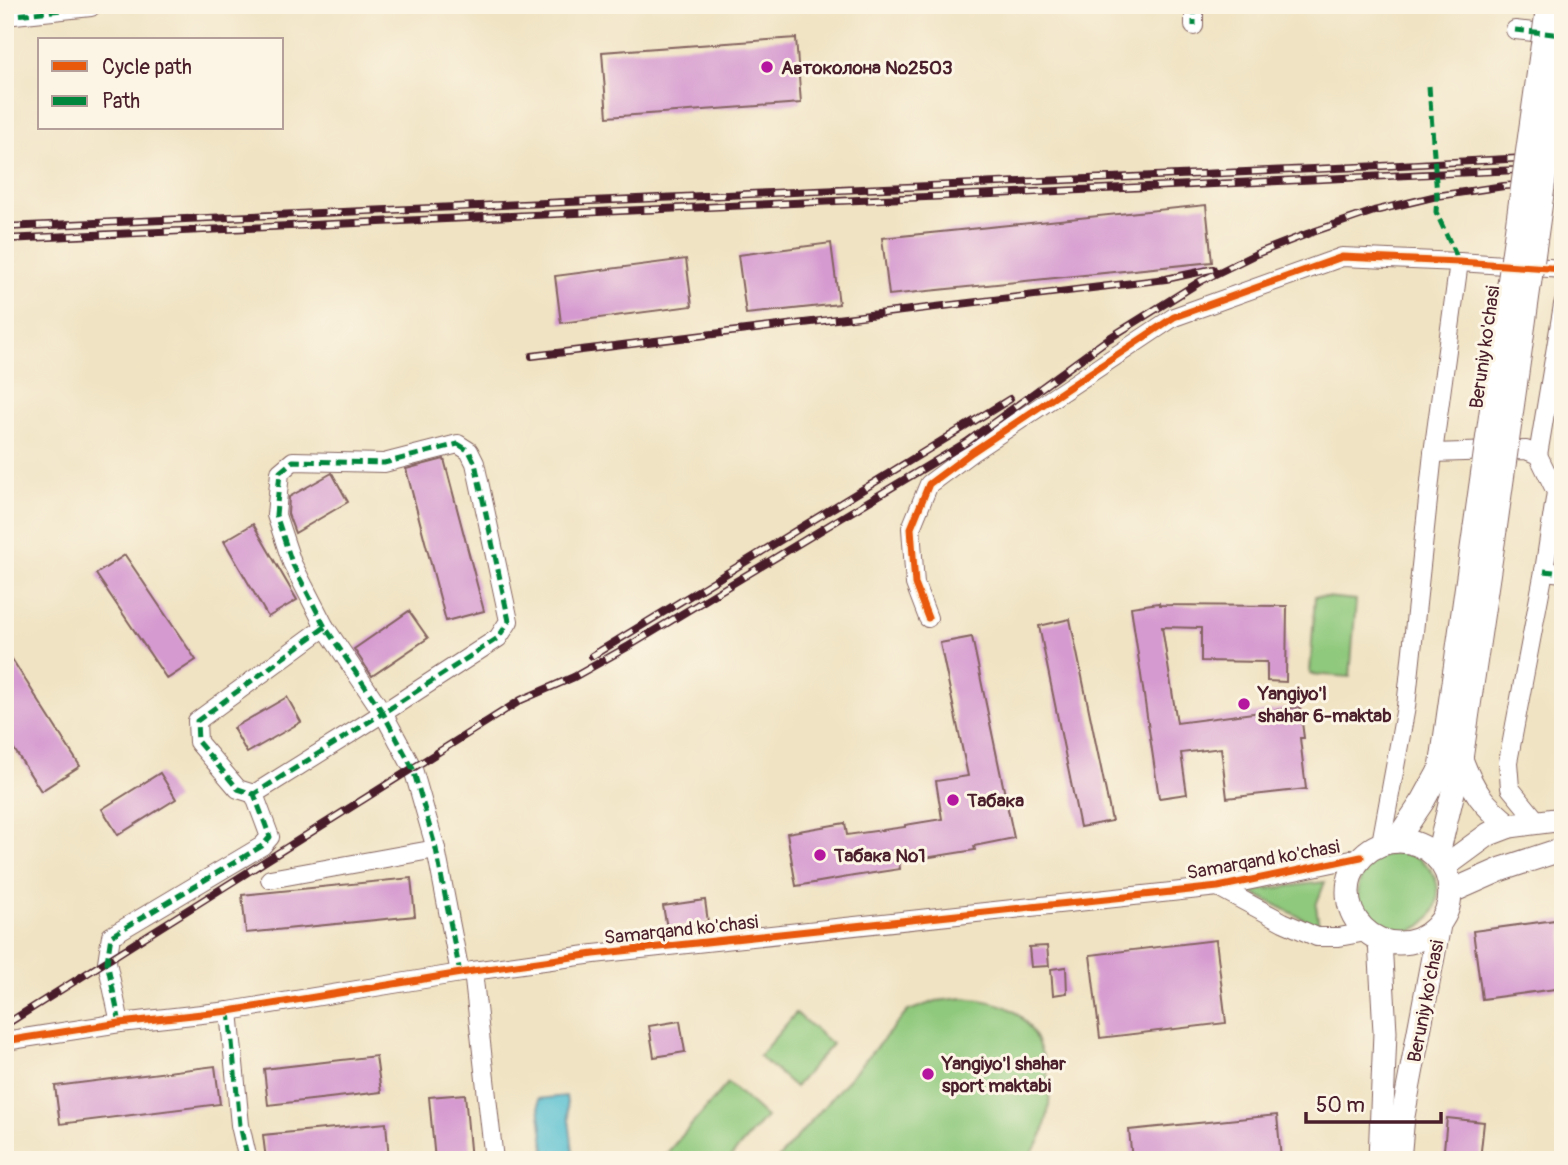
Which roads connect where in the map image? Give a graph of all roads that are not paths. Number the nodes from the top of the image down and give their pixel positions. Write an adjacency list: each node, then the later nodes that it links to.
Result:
1 (1194, 5): 5 (street)
2 (1548, 5): 14 (main road, Beruniy ko'chasi, bridge)
3 (91, 7): 4 (street)
4 (5, 16)
5 (1194, 26)
6 (1515, 30): 7 (street)
7 (1563, 35)
8 (1563, 44): 14 (main road, Beruniy ko'chasi, bridge)
9 (1459, 262): 10 (street); 12 (street, Beruniy ko'chasi); 17 (street)
10 (1563, 269)
11 (1563, 305): 13 (street)
12 (1433, 453): 13 (street); 25 (street, Beruniy ko'chasi)
13 (1538, 455): 15 (street)
14 (1485, 528): 20 (main road, Beruniy ko'chasi); 25 (main road, Beruniy ko'chasi)
15 (1544, 571): 16 (street); 23 (street)
16 (1563, 573)
17 (928, 618)
18 (325, 627): 19 (street); 19 (street); 21 (street)
19 (383, 713): 21 (street); 26 (street)
20 (1461, 759): 24 (main road); 29 (main road, Beruniy ko'chasi)
21 (254, 794): 37 (street)
22 (1563, 819): 23 (main road)
23 (1537, 821): 24 (main road)
24 (1510, 826): 29 (main road)
25 (1388, 842): 28 (main road, Beruniy ko'chasi); 29 (main road)
26 (436, 849): 30 (street); 35 (street)
27 (1563, 849): 32 (main road)
28 (1361, 857): 31 (street, Samarqand ko'chasi); 34 (main road, Beruniy ko'chasi)
29 (1440, 863): 32 (main road, Beruniy ko'chasi)
30 (270, 878)
31 (1218, 887): 34 (street, Samarqand ko'chasi); 35 (street, Samarqand ko'chasi)
32 (1450, 892): 33 (main road, Beruniy ko'chasi)
33 (1439, 925): 34 (main road, Beruniy ko'chasi); 42 (main road, Beruniy ko'chasi)
34 (1373, 936): 41 (main road, Beruniy ko'chasi)
35 (467, 972): 36 (street, Samarqand ko'chasi); 40 (street)
36 (229, 1011): 37 (street, Samarqand ko'chasi); 39 (street)
37 (120, 1023): 38 (street, Samarqand ko'chasi)
38 (5, 1041)
39 (248, 1160)
40 (495, 1160)
41 (1380, 1160)
42 (1399, 1160)

